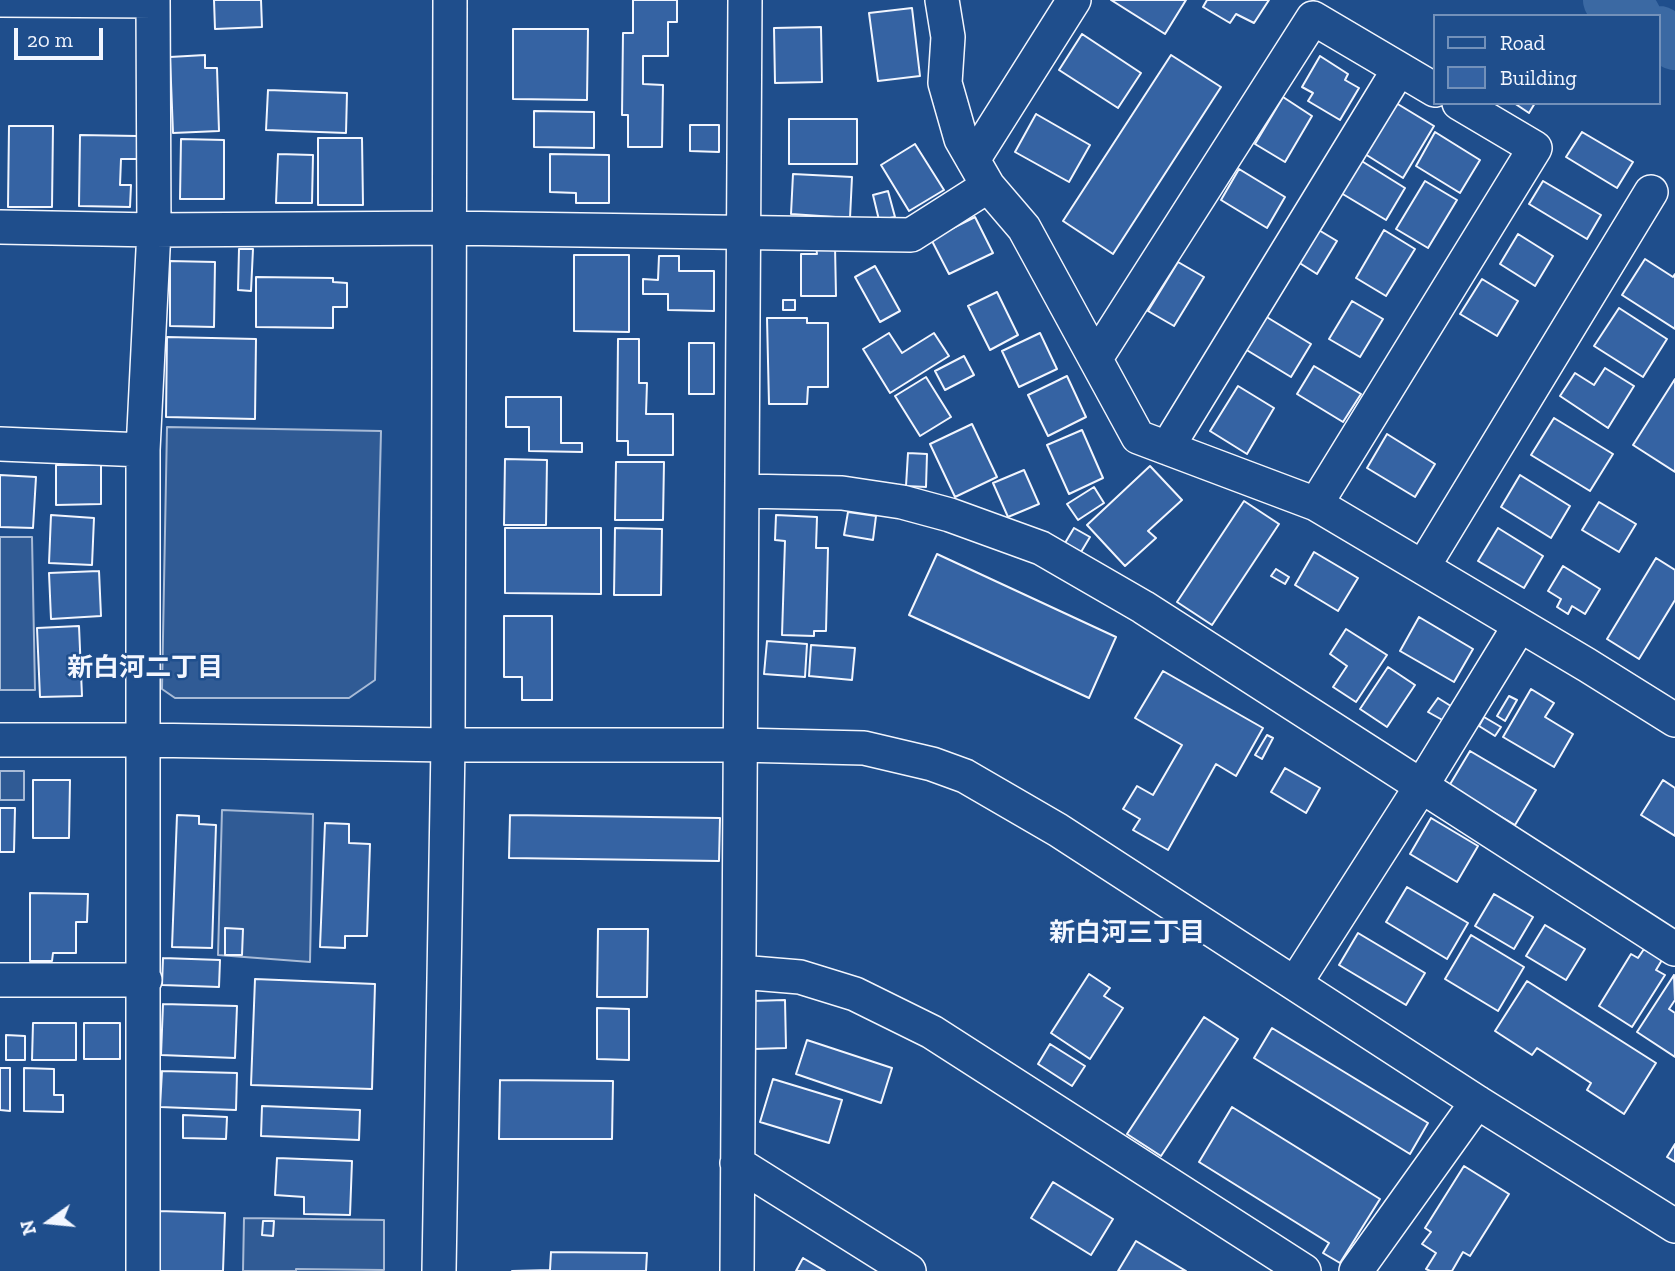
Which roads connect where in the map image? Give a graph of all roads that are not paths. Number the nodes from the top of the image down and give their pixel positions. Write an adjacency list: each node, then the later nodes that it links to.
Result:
1 (0, 0): 2 (street)
2 (153, 0): 14 (street)
3 (450, 0): 13 (street)
4 (745, 0): 15 (street)
5 (942, 0): 10 (street)
6 (1074, 0): 10 (street)
7 (1399, 69): 8 (street); 16 (street); 18 (street)
8 (1434, 89)
9 (1462, 105): 21 (street)
10 (981, 173): 15 (street); 16 (street)
11 (1651, 192): 22 (street)
12 (0, 227): 14 (street)
13 (449, 228): 14 (street); 15 (street); 27 (street)
14 (154, 230): 19 (street)
15 (744, 232): 20 (street)
16 (1096, 358): 18 (street)
17 (0, 444): 19 (street)
18 (1167, 448): 21 (street)
19 (143, 450): 26 (street)
20 (742, 491): 28 (street); 29 (street)
21 (1316, 504): 22 (street)
22 (1423, 567): 23 (street)
23 (1520, 625): 24 (street); 29 (street)
24 (1675, 720)
25 (0, 740): 26 (street)
26 (143, 740): 27 (street); 32 (street)
27 (448, 745): 28 (street); 39 (street)
28 (739, 745): 31 (street); 34 (street)
29 (1422, 785): 30 (street); 34 (street)
30 (1675, 949)
31 (740, 972): 36 (street); 42 (street)
32 (145, 980): 33 (street); 38 (street)
33 (0, 981)
34 (1296, 982): 35 (street)
35 (1477, 1102): 37 (street); 43 (street)
36 (737, 1163): 40 (street); 41 (street)
37 (1675, 1226)
38 (144, 1271)
39 (439, 1271)
40 (737, 1271)
41 (909, 1271)
42 (1304, 1271)
43 (1356, 1271)

